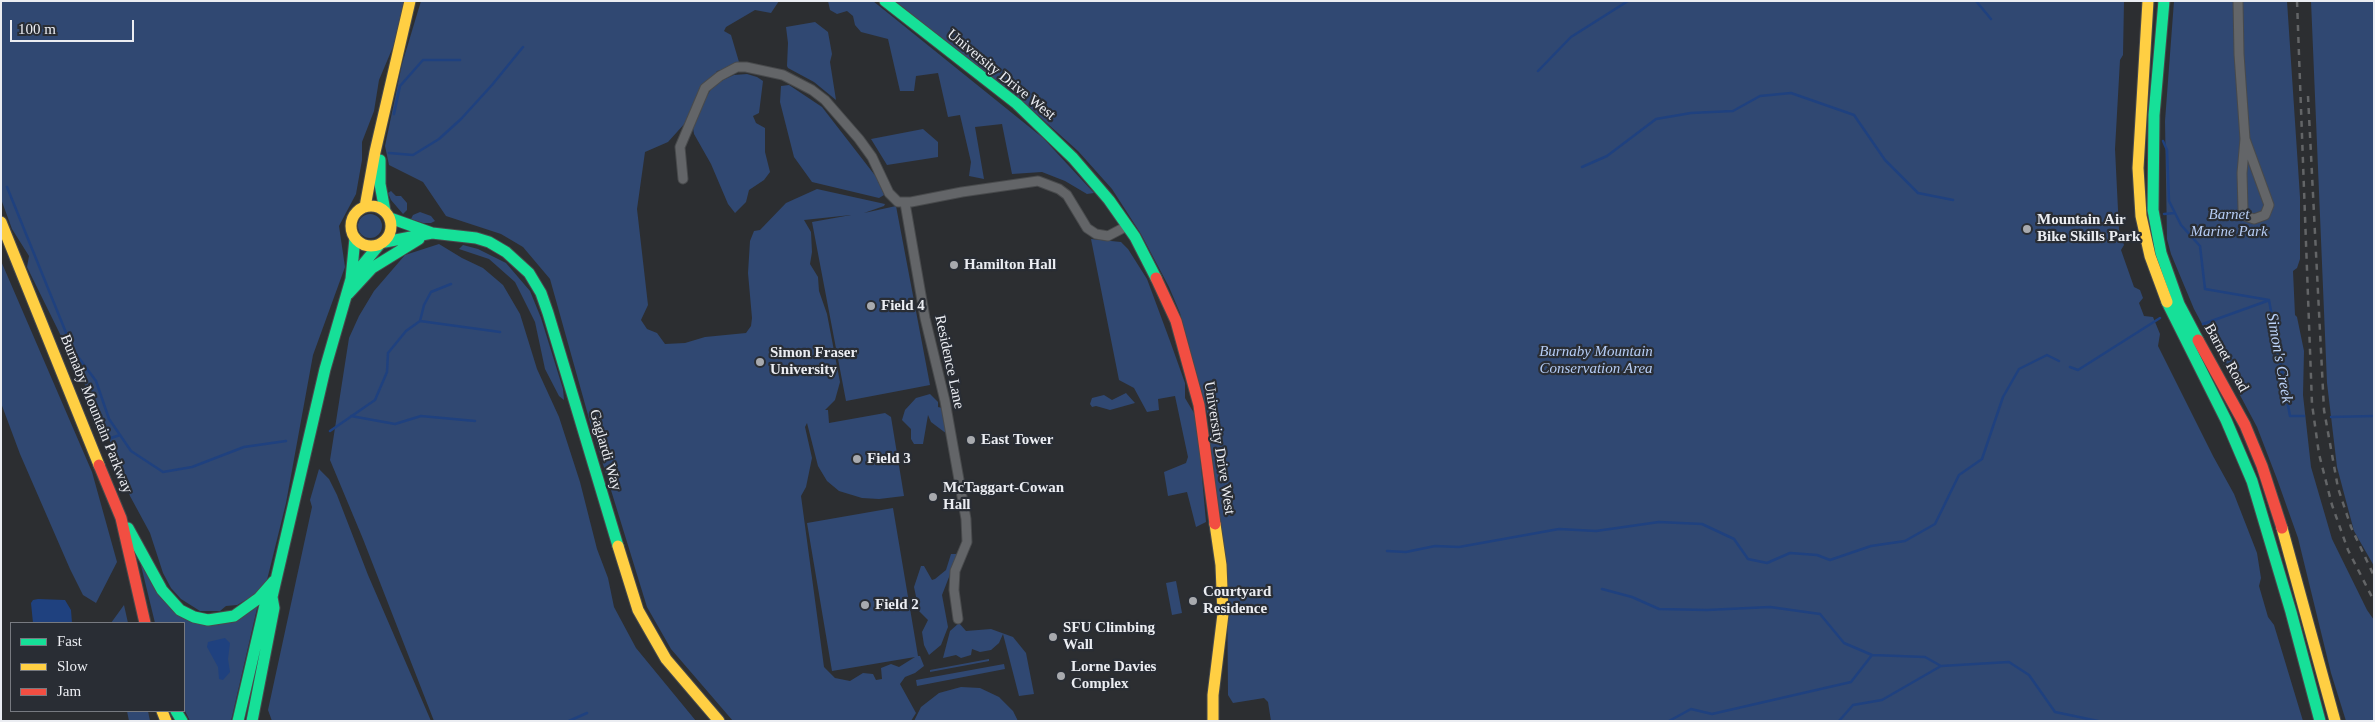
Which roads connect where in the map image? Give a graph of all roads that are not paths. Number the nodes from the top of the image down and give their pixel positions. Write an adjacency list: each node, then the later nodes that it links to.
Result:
1 (410, 1): 7 (street)
2 (884, 1): 13 (street, University Drive West)
3 (2148, 1): 28 (street, Barnet Road)
4 (2164, 1): 29 (street, Barnet Road)
5 (2238, 1): 6 (street)
6 (2245, 139): 6 (street)
7 (379, 143): 10 (street); 11 (street)
8 (683, 179): 9 (street)
9 (905, 203): 13 (street); 22 (street, Residence Lane)
10 (365, 207): 11 (street); 15 (street)
11 (387, 215): 14 (street, Gaglardi Way); 16 (street)
12 (1, 222): 19 (street, Burnaby Mountain Parkway)
13 (1127, 226): 27 (street, University Drive West)
14 (432, 233): 16 (street, Gaglardi Way); 18 (street); 26 (street, Gaglardi Way)
15 (355, 238): 16 (street); 17 (street)
16 (382, 244): 17 (street)
17 (351, 280): 18 (street)
18 (345, 297): 20 (street)
19 (121, 518): 20 (street); 23 (street, Burnaby Mountain Parkway)
20 (276, 579): 21 (street)
21 (272, 597): 24 (street); 25 (street)
22 (958, 619)
23 (145, 622)
24 (238, 721)
25 (252, 721)
26 (719, 721)
27 (1213, 721)
28 (2320, 721)
29 (2335, 721)

